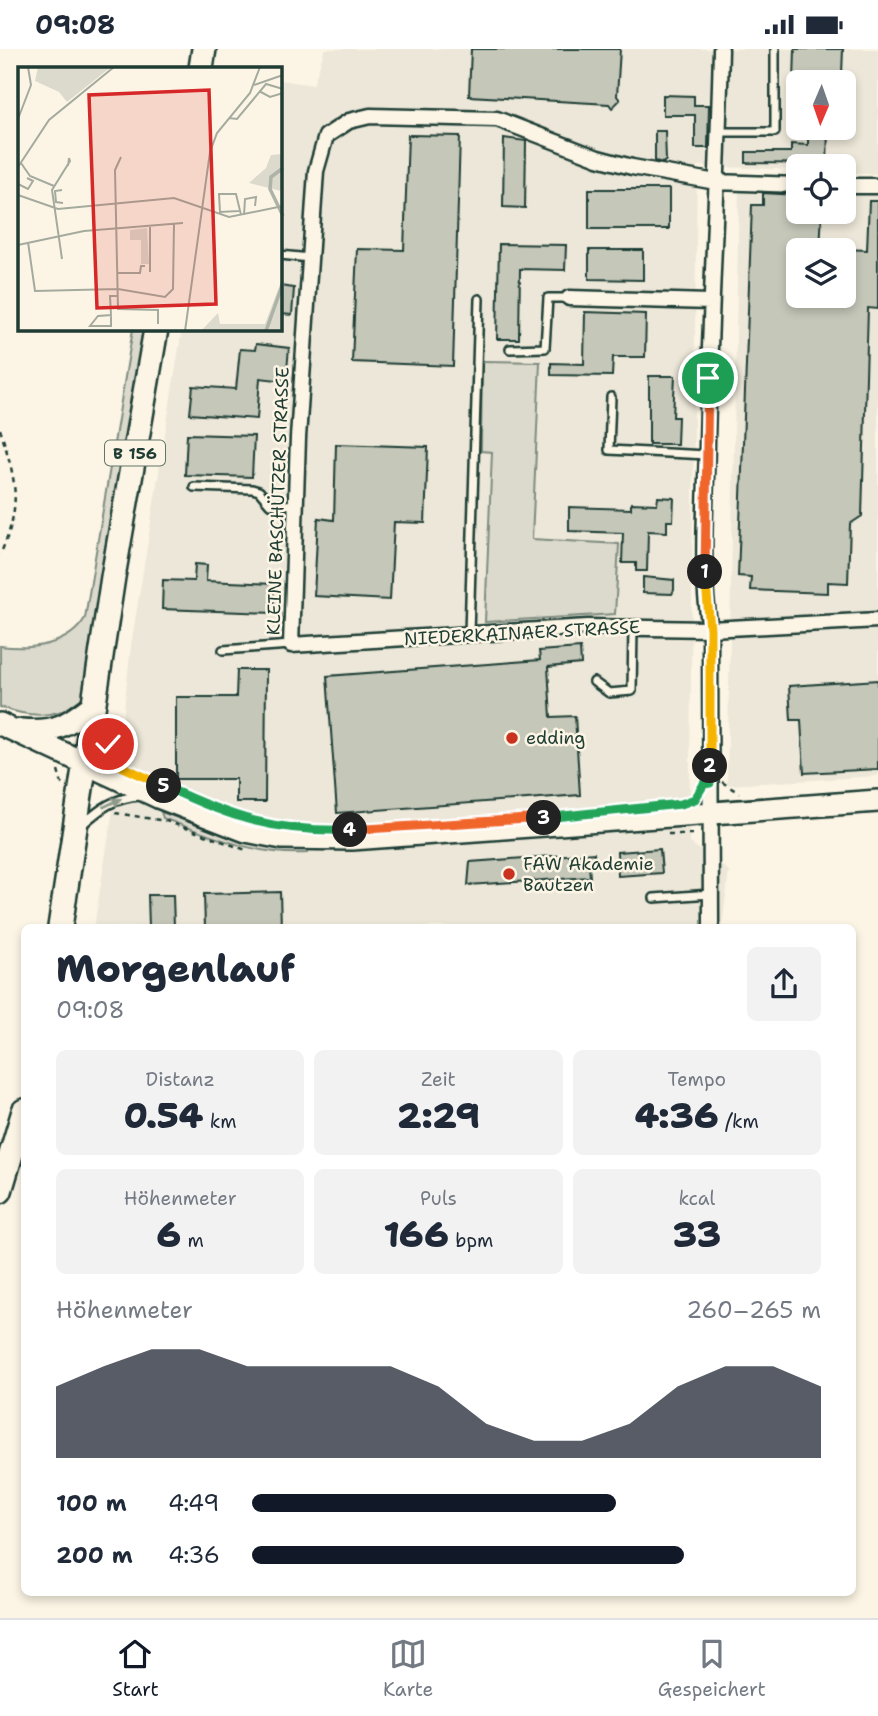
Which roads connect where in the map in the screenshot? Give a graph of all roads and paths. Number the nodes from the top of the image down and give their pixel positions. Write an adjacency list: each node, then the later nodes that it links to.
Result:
1 (204, 49): 4 (main road)
2 (721, 49): 5 (street)
3 (775, 49): 5 (lane)
4 (201, 67)
5 (719, 132): 6 (street)
6 (716, 183): 7 (street); 11 (street, KLEINE BASCHÜTZER STRASSE); 14 (street)
7 (786, 185)
8 (856, 185): 9 (street)
9 (878, 186)
10 (282, 255): 11 (lane)
11 (311, 258): 21 (street, KLEINE BASCHÜTZER STRASSE)
12 (569, 298): 14 (street); 16 (lane)
13 (479, 299): 26 (lane)
14 (710, 302): 19 (street)
15 (156, 331): 30 (main road, B 156)
16 (510, 349)
17 (611, 397): 19 (lane)
18 (0, 429): 22 (path)
19 (707, 455): 25 (street)
20 (194, 487): 21 (lane)
21 (295, 505): 27 (street, KLEINE BASCHÜTZER STRASSE)
22 (0, 555)
23 (878, 620): 25 (street, NIEDERKAINAER STRASSE)
24 (633, 626): 25 (street, NIEDERKAINAER STRASSE); 26 (street, NIEDERKAINAER STRASSE); 29 (lane)
25 (710, 629): 35 (street)
26 (468, 634): 27 (street, NIEDERKAINAER STRASSE)
27 (291, 645): 28 (lane)
28 (223, 650)
29 (594, 682)
30 (94, 704): 31 (street); 32 (main road, B 156)
31 (6, 727): 33 (street)
32 (88, 740): 33 (main road, B 156); 34 (path)
33 (85, 763): 37 (street); 40 (main road, B 156)
34 (119, 765)
35 (710, 783): 36 (path); 39 (street)
36 (749, 794)
37 (158, 797): 39 (street); 40 (lane, one-way to 37)
38 (878, 801): 39 (street)
39 (711, 813): 41 (street)
40 (75, 832): 43 (main road, B 156)
41 (711, 894): 42 (lane); 44 (street)
42 (653, 898)
43 (60, 924)
44 (711, 924)
45 (21, 1121): 46 (main road)
46 (0, 1191)

